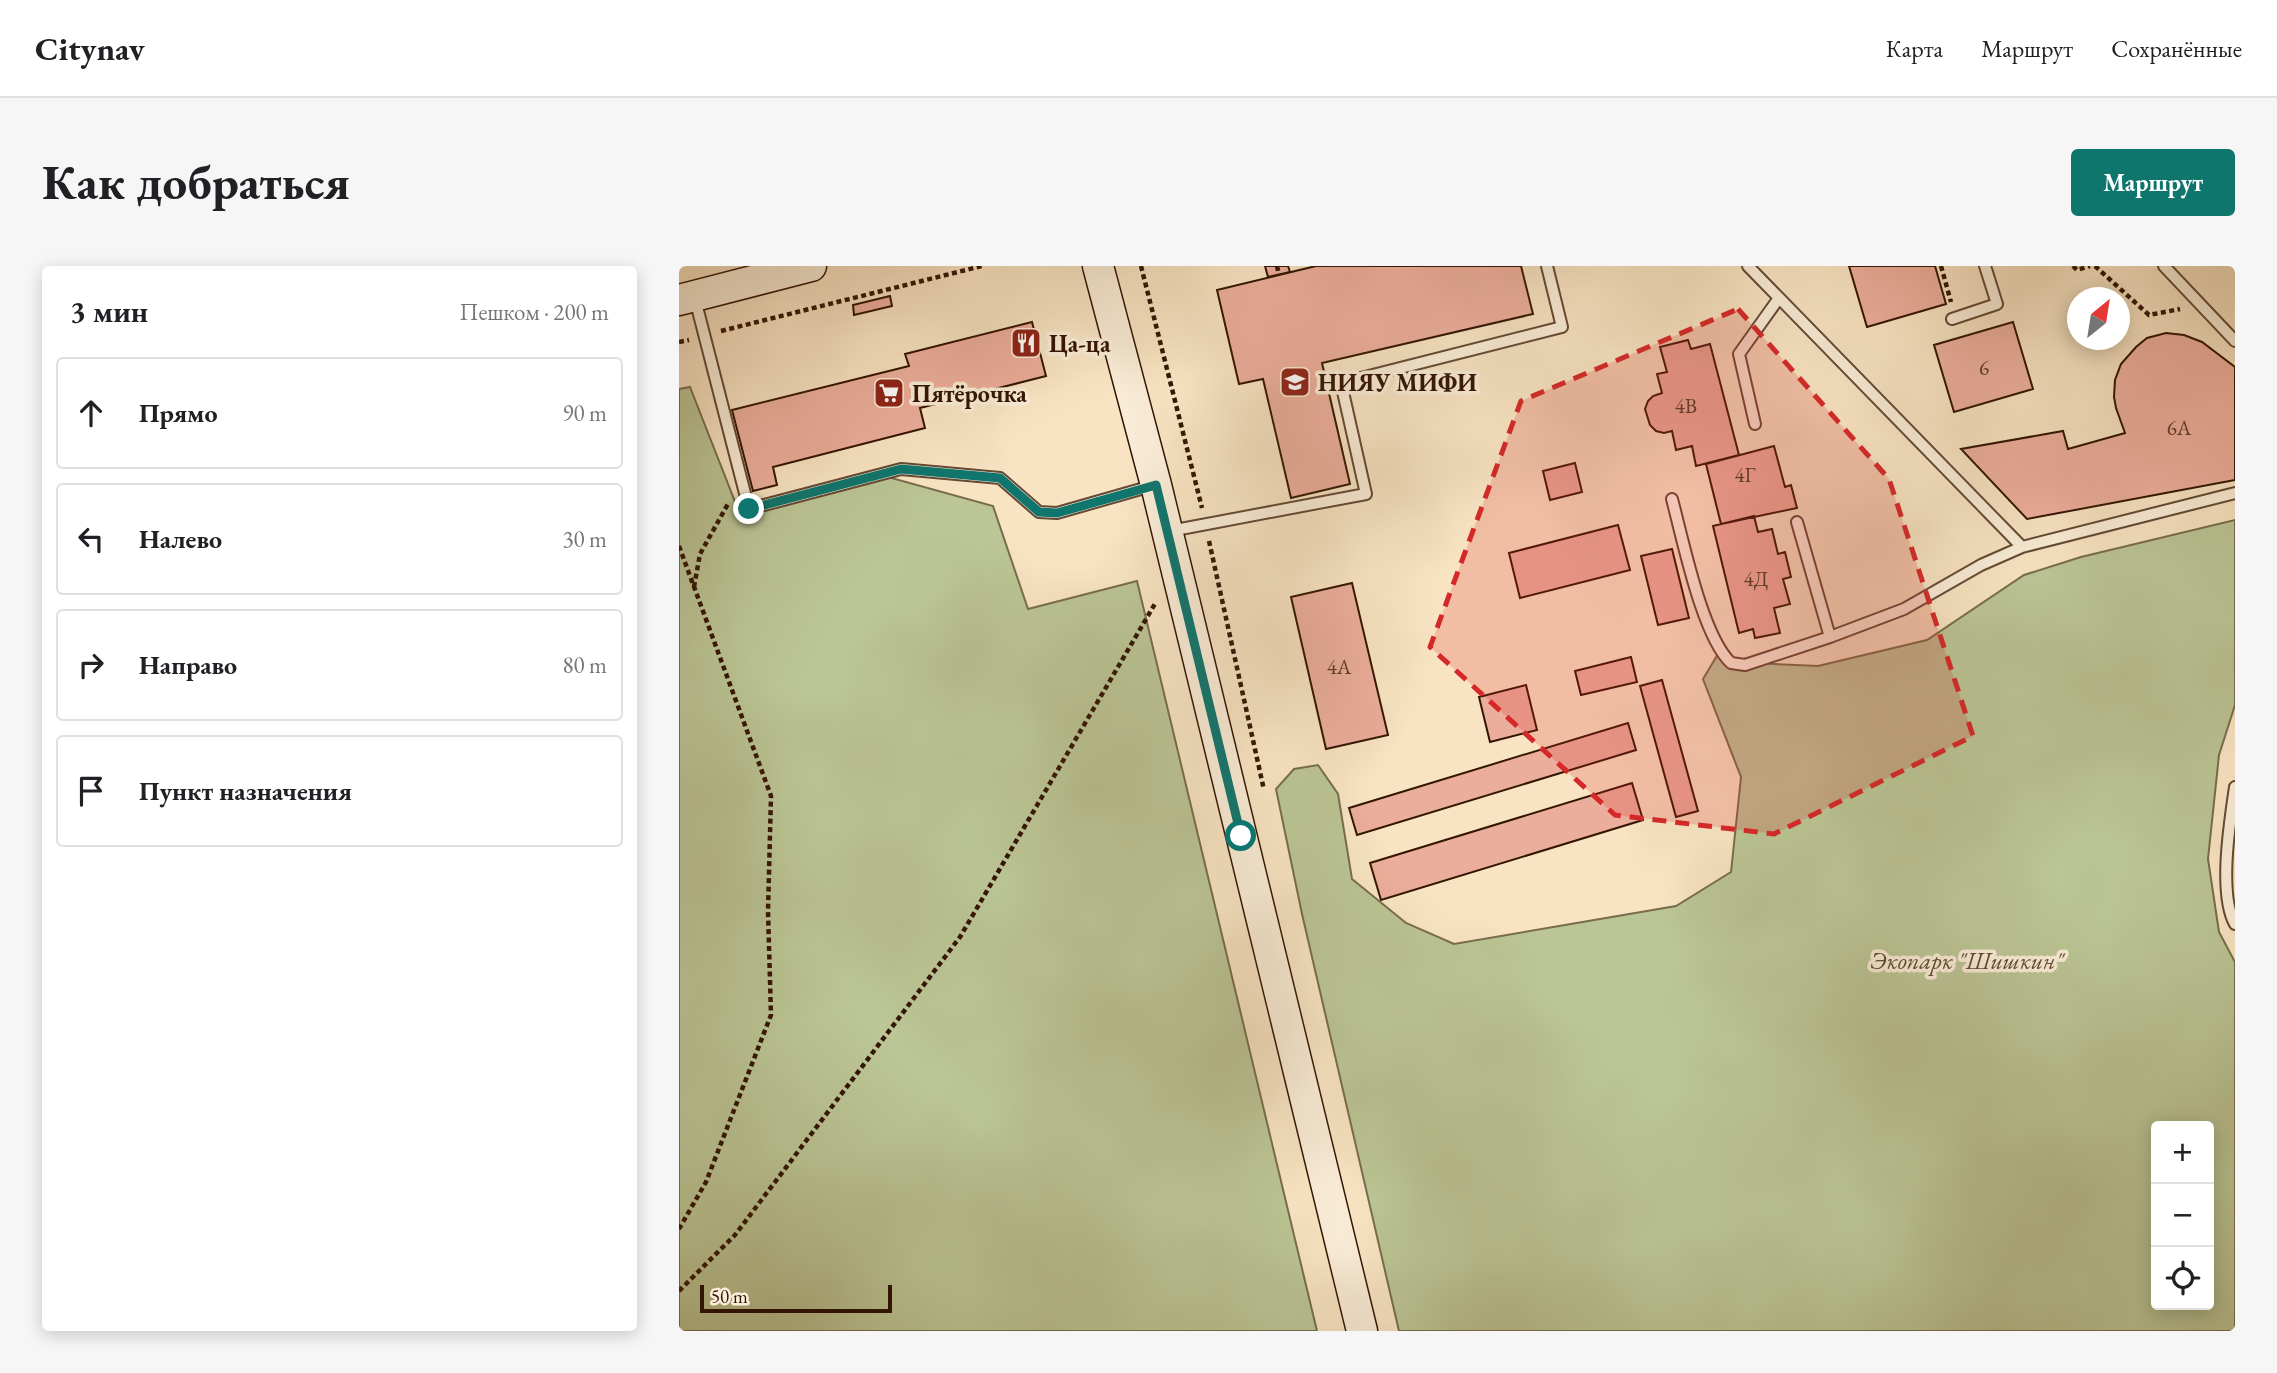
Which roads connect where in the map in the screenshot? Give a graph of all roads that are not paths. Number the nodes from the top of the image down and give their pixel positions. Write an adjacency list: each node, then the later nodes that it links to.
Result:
1 (811, 266): 7 (main road)
2 (1098, 266): 13 (main road)
3 (1547, 266): 17 (lane)
4 (1986, 266): 10 (lane)
5 (2164, 266): 11 (lane)
6 (1754, 267): 9 (lane)
7 (776, 270): 8 (main road)
8 (687, 298): 13 (lane)
9 (1779, 298): 12 (lane); 18 (lane)
10 (1953, 318)
11 (2235, 341)
12 (1755, 424)
13 (1156, 485): 17 (main road)
14 (2235, 493): 18 (lane)
15 (1672, 499): 19 (lane)
16 (1797, 522): 19 (lane)
17 (1167, 531): 22 (main road)
18 (2022, 547): 19 (lane)
19 (1830, 637)
20 (2235, 787): 21 (lane)
21 (2235, 924)
22 (1362, 1331)

